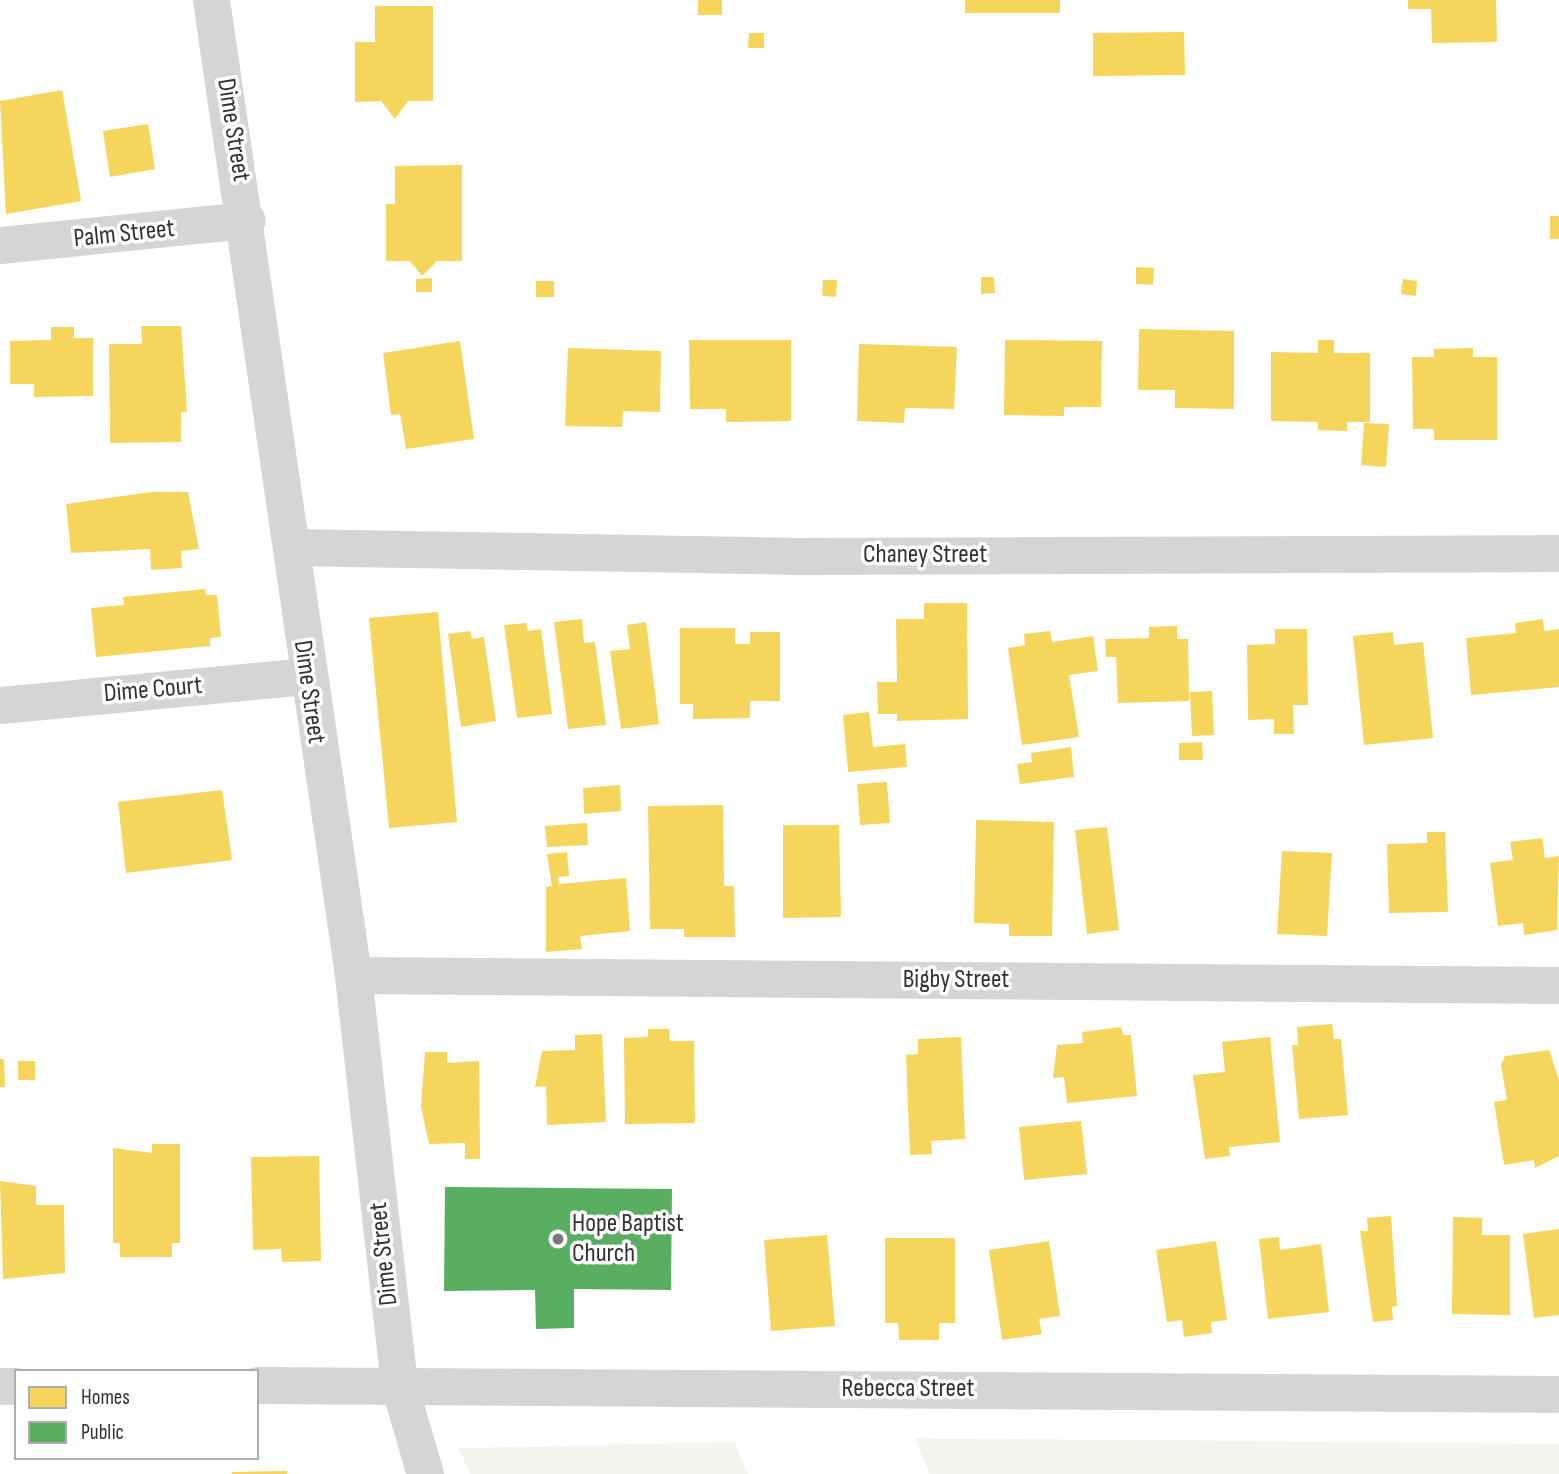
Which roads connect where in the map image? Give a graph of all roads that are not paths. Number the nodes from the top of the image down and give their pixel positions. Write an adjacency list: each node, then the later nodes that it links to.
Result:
1 (211, 0): 2 (street, Dime Street)
2 (247, 220): 3 (street, Palm Street); 4 (street, Dime Street)
3 (0, 245)
4 (292, 547): 5 (street, Chaney Street); 6 (street, Dime Street)
5 (1559, 553)
6 (306, 676): 7 (street, Dime Court); 8 (street, Dime Street)
7 (0, 705)
8 (353, 975): 9 (street, Bigby Street); 11 (street, Dime Street)
9 (1559, 985)
10 (259, 1385): 11 (street, Rebecca Street)
11 (399, 1385): 12 (street, Rebecca Street); 13 (street, Dime Street)
12 (1559, 1394)
13 (425, 1474)

